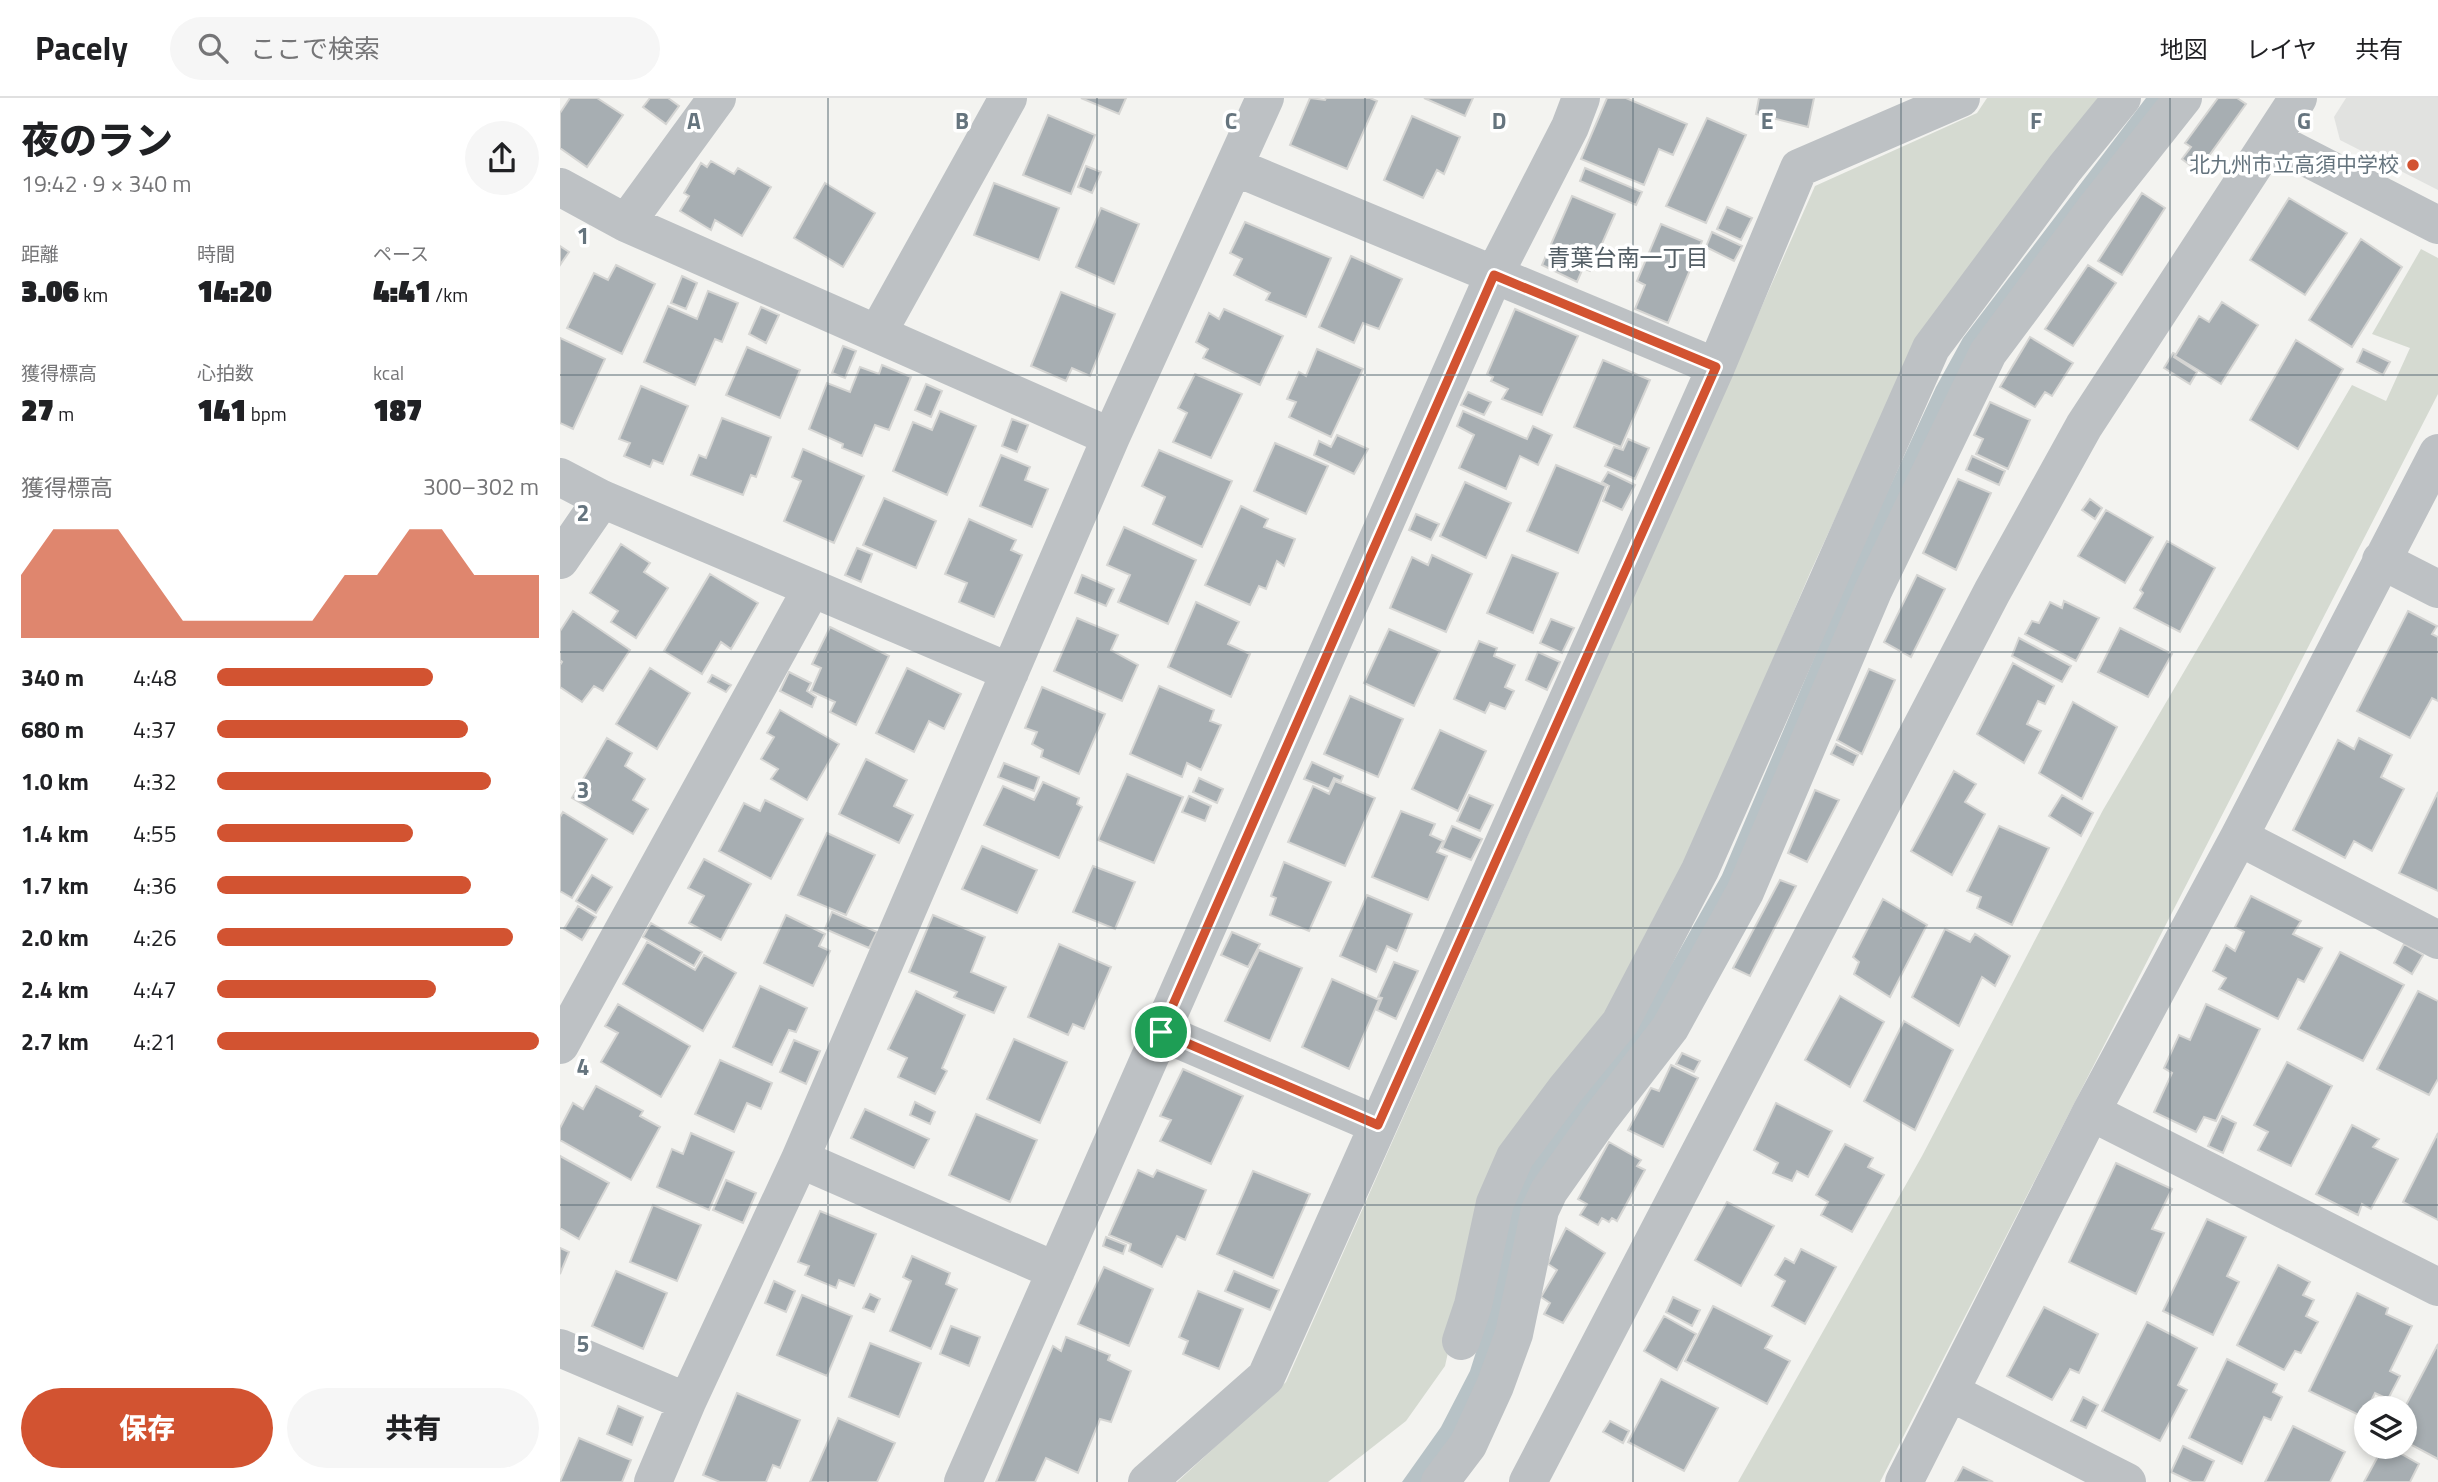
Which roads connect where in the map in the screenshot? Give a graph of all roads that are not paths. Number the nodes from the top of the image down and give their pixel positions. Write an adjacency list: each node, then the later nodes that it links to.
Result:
1 (717, 98): 12 (street)
2 (1008, 98): 15 (street)
3 (1265, 98): 10 (street)
4 (1581, 98): 14 (street)
5 (1960, 98): 16 (street)
6 (2122, 98): 35 (street)
7 (2183, 98): 42 (street)
8 (2298, 98): 9 (street)
9 (2272, 140): 13 (street); 43 (street)
10 (1235, 167): 14 (street); 17 (street)
11 (560, 187): 12 (street)
12 (626, 223): 15 (street)
13 (2438, 225)
14 (1494, 275): 16 (street); 28 (street)
15 (877, 334): 17 (street)
16 (1716, 367): 31 (street)
17 (1111, 437): 25 (street)
18 (2438, 453): 22 (street)
19 (560, 477): 20 (street)
20 (602, 499): 21 (street); 23 (street)
21 (560, 560)
22 (2381, 560): 24 (street); 26 (street)
23 (812, 588): 25 (street); 29 (street)
24 (2438, 589)
25 (1010, 672): 32 (street)
26 (2239, 837): 27 (street); 30 (street)
27 (2438, 940)
28 (1161, 1032): 31 (street); 33 (street)
29 (560, 1045)
30 (2091, 1112): 34 (street); 37 (street)
31 (1378, 1125): 41 (street)
32 (800, 1159): 33 (street); 38 (street)
33 (1056, 1271): 40 (street)
34 (2438, 1287)
35 (1461, 1341)
36 (560, 1348): 38 (street)
37 (1950, 1392): 44 (street); 45 (street)
38 (687, 1402): 39 (street)
39 (653, 1482)
40 (963, 1482)
41 (1147, 1482)
42 (1440, 1482)
43 (1528, 1482)
44 (1904, 1482)
45 (2127, 1482)

